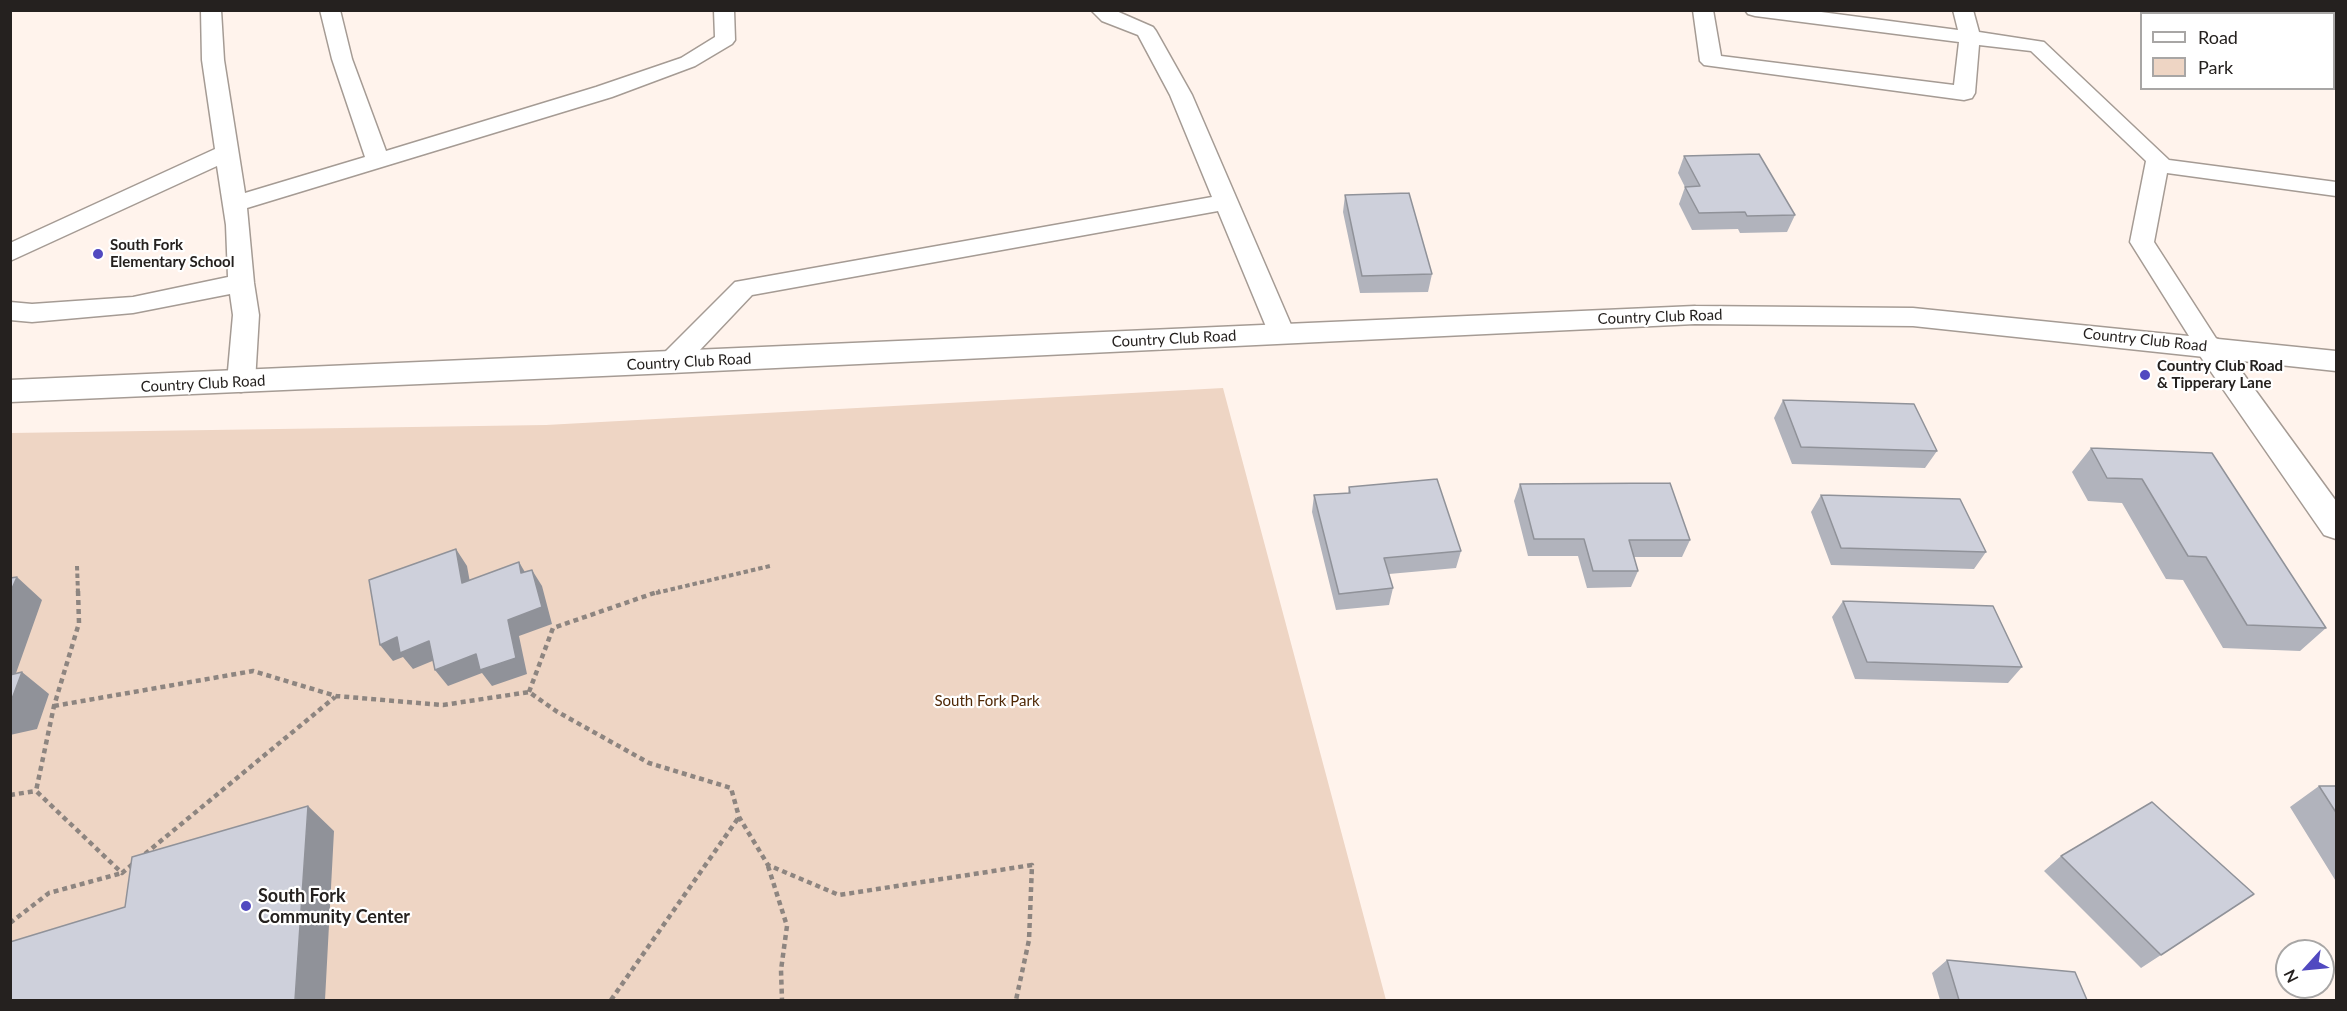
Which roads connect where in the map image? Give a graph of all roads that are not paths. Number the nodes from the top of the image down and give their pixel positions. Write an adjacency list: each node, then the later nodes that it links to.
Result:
1 (211, 10): 9 (lane)
2 (330, 10): 10 (lane)
3 (724, 10): 10 (lane)
4 (1101, 10): 13 (lane)
5 (1703, 10): 8 (lane)
6 (1755, 10): 8 (lane)
7 (1963, 10): 8 (lane)
8 (1970, 36): 11 (lane)
9 (226, 153): 14 (lane); 15 (lane)
10 (378, 161): 14 (lane)
11 (2157, 165): 12 (lane); 19 (lane)
12 (2337, 189)
13 (1226, 202): 18 (lane); 21 (lane)
14 (234, 204): 16 (lane)
15 (10, 253)
16 (241, 283): 17 (lane); 22 (lane)
17 (10, 311)
18 (1282, 334): 19 (main road, Country Club Road); 21 (main road, Country Club Road)
19 (2208, 346): 20 (main road, Country Club Road); 24 (main road)
20 (2337, 361)
21 (670, 363): 22 (main road, Country Club Road)
22 (241, 382): 23 (main road, Country Club Road)
23 (10, 391)
24 (2337, 526)

